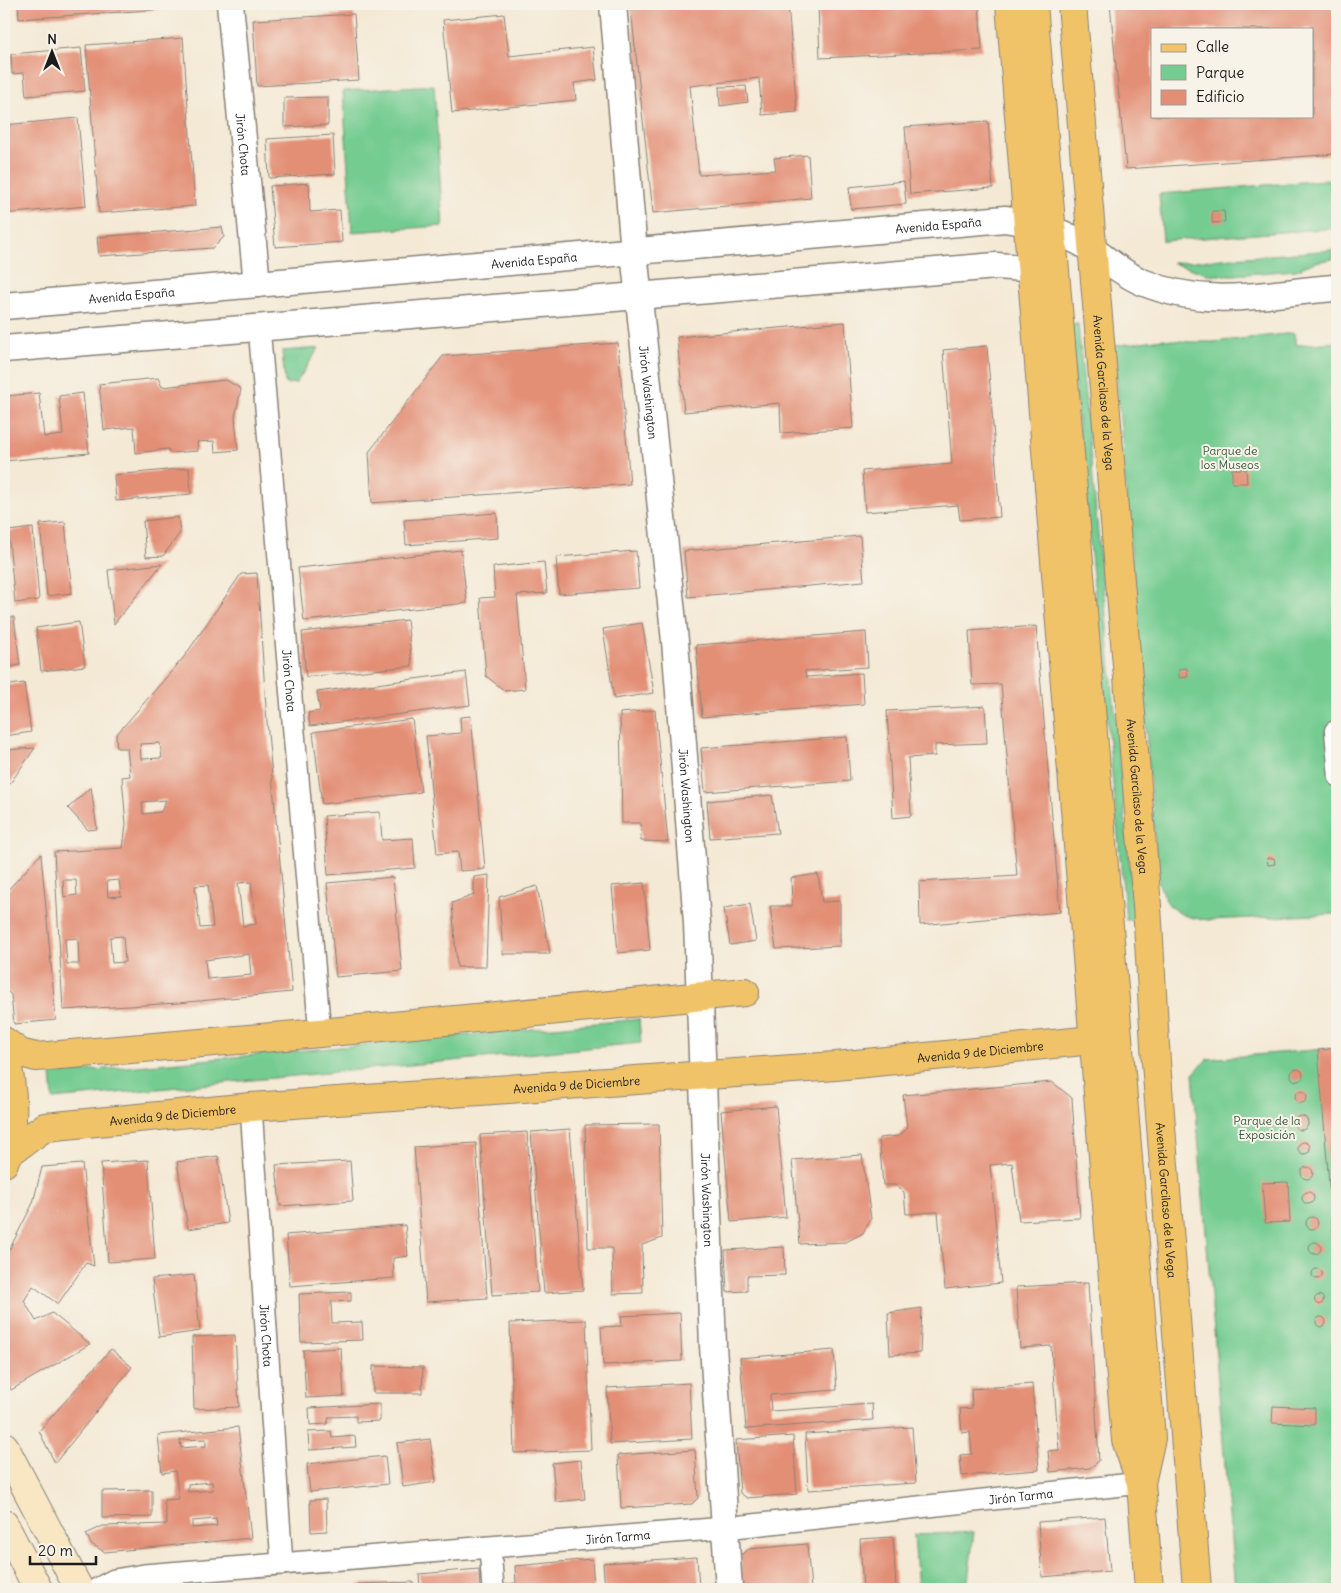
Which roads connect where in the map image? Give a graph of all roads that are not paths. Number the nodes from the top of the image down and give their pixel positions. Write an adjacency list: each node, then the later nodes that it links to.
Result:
1 (230, 4): 10 (street, Jirón Chota)
2 (613, 4): 9 (street, Jirón Washington)
3 (1010, 4): 7 (main road)
4 (1033, 4): 7 (main road)
5 (1072, 4): 6 (main road, Avenida Garcilaso de la Vega)
6 (1088, 203): 7 (street); 8 (main road, Avenida Garcilaso de la Vega)
7 (1038, 246): 8 (street, Avenida España); 9 (street, Avenida España); 9 (street, Avenida España); 12 (main road); 15 (main road)
8 (1092, 250): 11 (street, Avenida España); 21 (main road, Avenida Garcilaso de la Vega)
9 (637, 274): 10 (street, Avenida España); 14 (street, Avenida España); 20 (street, Jirón Washington)
10 (257, 284): 13 (street, Avenida España)
11 (1334, 288)
12 (1058, 297): 15 (main road); 23 (main road)
13 (4, 306)
14 (259, 328): 16 (street, Avenida España); 22 (street, Jirón Chota)
15 (1036, 328): 23 (main road)
16 (4, 349)
17 (1337, 730): 18 (street)
18 (1337, 778)
19 (745, 992): 20 (main road)
20 (700, 998): 22 (main road); 26 (street, Jirón Washington)
21 (1154, 1032): 23 (main road, Avenida 9 de Diciembre); 41 (main road, Avenida Garcilaso de la Vega)
22 (320, 1034): 24 (main road)
23 (1107, 1039): 26 (main road, Avenida 9 de Diciembre); 30 (main road)
24 (4, 1041)
25 (4, 1051): 28 (main road)
26 (701, 1075): 27 (main road, Avenida 9 de Diciembre); 32 (street, Jirón Washington)
27 (251, 1107): 28 (main road, Avenida 9 de Diciembre); 34 (street, Jirón Chota)
28 (6, 1160)
29 (4, 1446): 36 (main road)
30 (1141, 1482): 32 (street, Jirón Tarma); 40 (main road)
31 (4, 1524): 35 (main road)
32 (725, 1528): 33 (street, Jirón Tarma); 39 (street, Jirón Washington)
33 (490, 1548): 34 (street, Jirón Tarma); 38 (street)
34 (282, 1564): 37 (street, Jirón Tarma)
35 (38, 1589)
36 (79, 1589)
37 (97, 1589)
38 (493, 1589)
39 (729, 1589)
40 (1149, 1589)
41 (1197, 1589)

